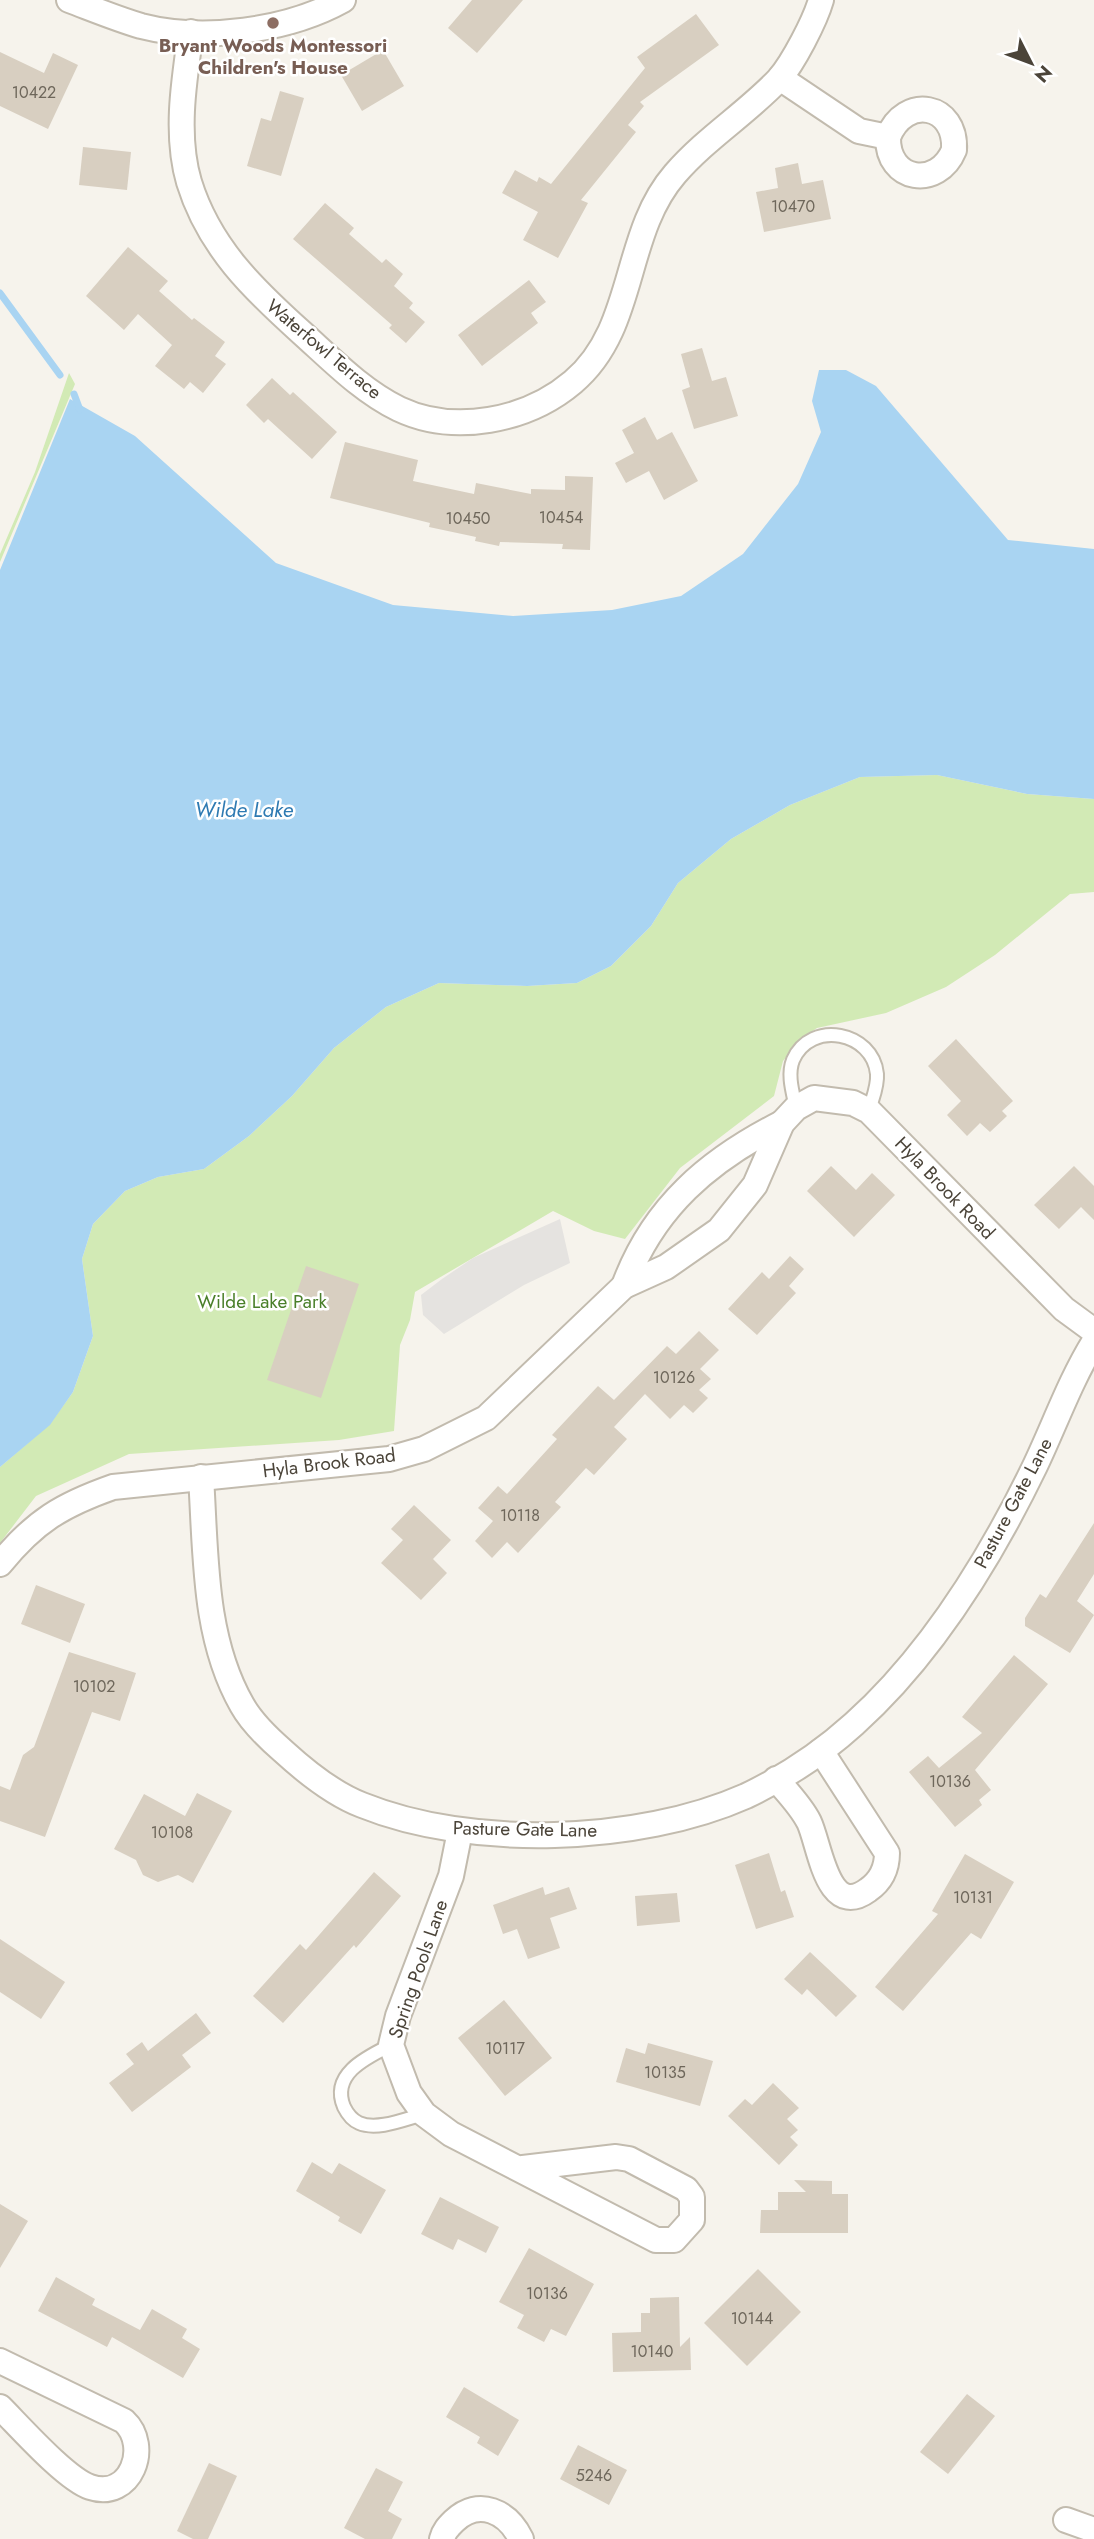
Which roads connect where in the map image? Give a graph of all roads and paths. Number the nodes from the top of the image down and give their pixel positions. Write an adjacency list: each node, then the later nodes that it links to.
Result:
1 (69, 0): 4 (street)
2 (821, 0): 5 (street, Waterfowl Terrace)
3 (336, 2): 4 (street)
4 (191, 32): 5 (street, Waterfowl Terrace)
5 (780, 78): 6 (street)
6 (888, 137)
7 (869, 1111): 8 (street, Hyla Brook Road); 8 (lane); 10 (street, Hyla Brook Road)
8 (789, 1116): 9 (street, Hyla Brook Road); 9 (street, Hyla Brook Road)
9 (624, 1286): 12 (street, Hyla Brook Road)
10 (1094, 1331)
11 (1094, 1342): 14 (street, Pasture Gate Lane)
12 (201, 1477): 13 (street, Hyla Brook Road); 16 (street, Pasture Gate Lane)
13 (0, 1564)
14 (821, 1751): 15 (street, Pasture Gate Lane); 15 (street)
15 (776, 1779): 16 (street, Pasture Gate Lane)
16 (460, 1831): 17 (street, Spring Pools Lane)
17 (391, 2045): 18 (street, Spring Pools Lane); 18 (lane)
18 (424, 2114): 19 (street, Spring Pools Lane)
19 (523, 2168): 19 (street, Spring Pools Lane)
20 (0, 2361): 21 (street)
21 (0, 2407)
22 (1066, 2520): 23 (street)
23 (1094, 2530)
24 (442, 2539): 25 (street)
25 (521, 2539)

